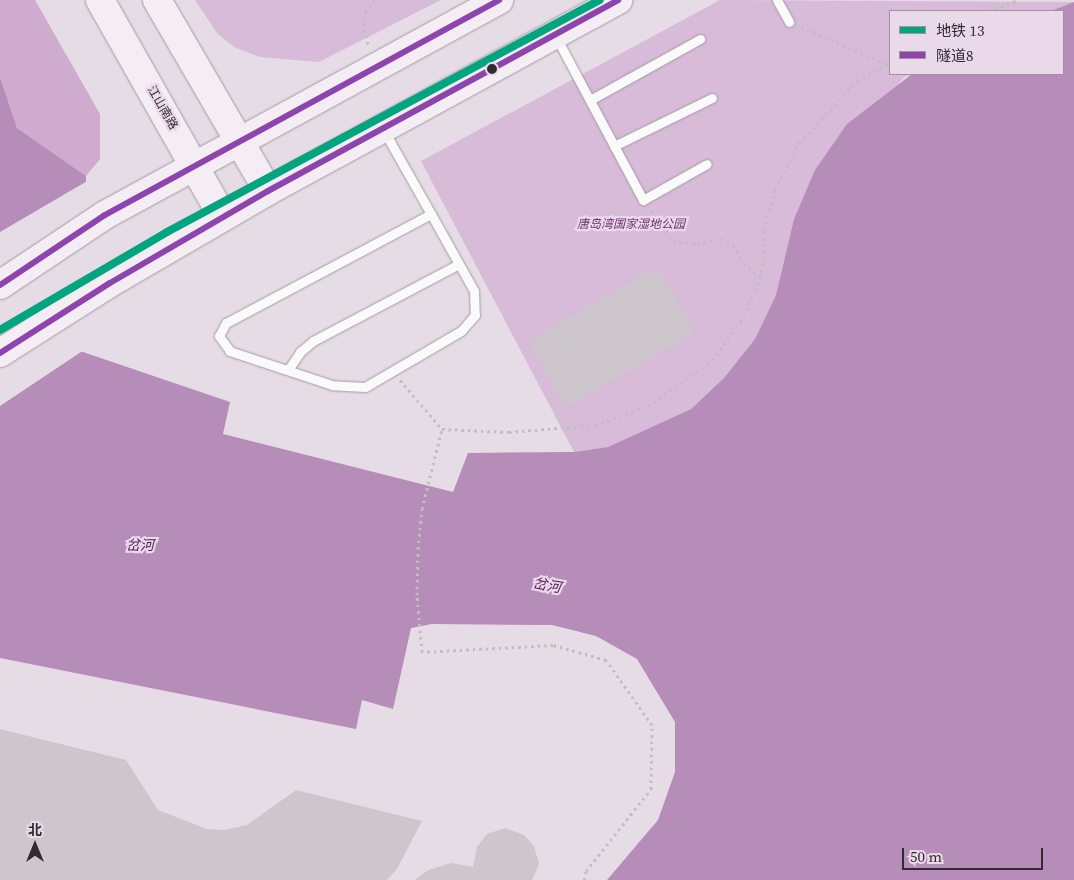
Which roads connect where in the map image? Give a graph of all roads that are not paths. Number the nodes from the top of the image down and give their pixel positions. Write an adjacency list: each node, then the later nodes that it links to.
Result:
1 (100, 0): 15 (main road, 江山南路)
2 (157, 0): 12 (main road)
3 (499, 0): 12 (main road)
4 (618, 0): 7 (main road)
5 (777, 0): 6 (lane)
6 (789, 22)
7 (554, 35): 10 (lane); 11 (main road)
8 (700, 39): 10 (lane)
9 (712, 98): 13 (lane)
10 (590, 100): 13 (lane)
11 (382, 129): 16 (main road); 17 (lane)
12 (237, 142): 15 (main road); 16 (main road)
13 (614, 146): 14 (lane)
14 (707, 164)
15 (194, 166): 18 (main road, 江山南路); 20 (main road)
16 (268, 191): 18 (main road)
17 (431, 214): 19 (lane); 22 (lane)
18 (223, 217): 21 (main road)
19 (459, 264): 22 (lane); 22 (lane)
20 (0, 285)
21 (0, 353)
22 (288, 370)

